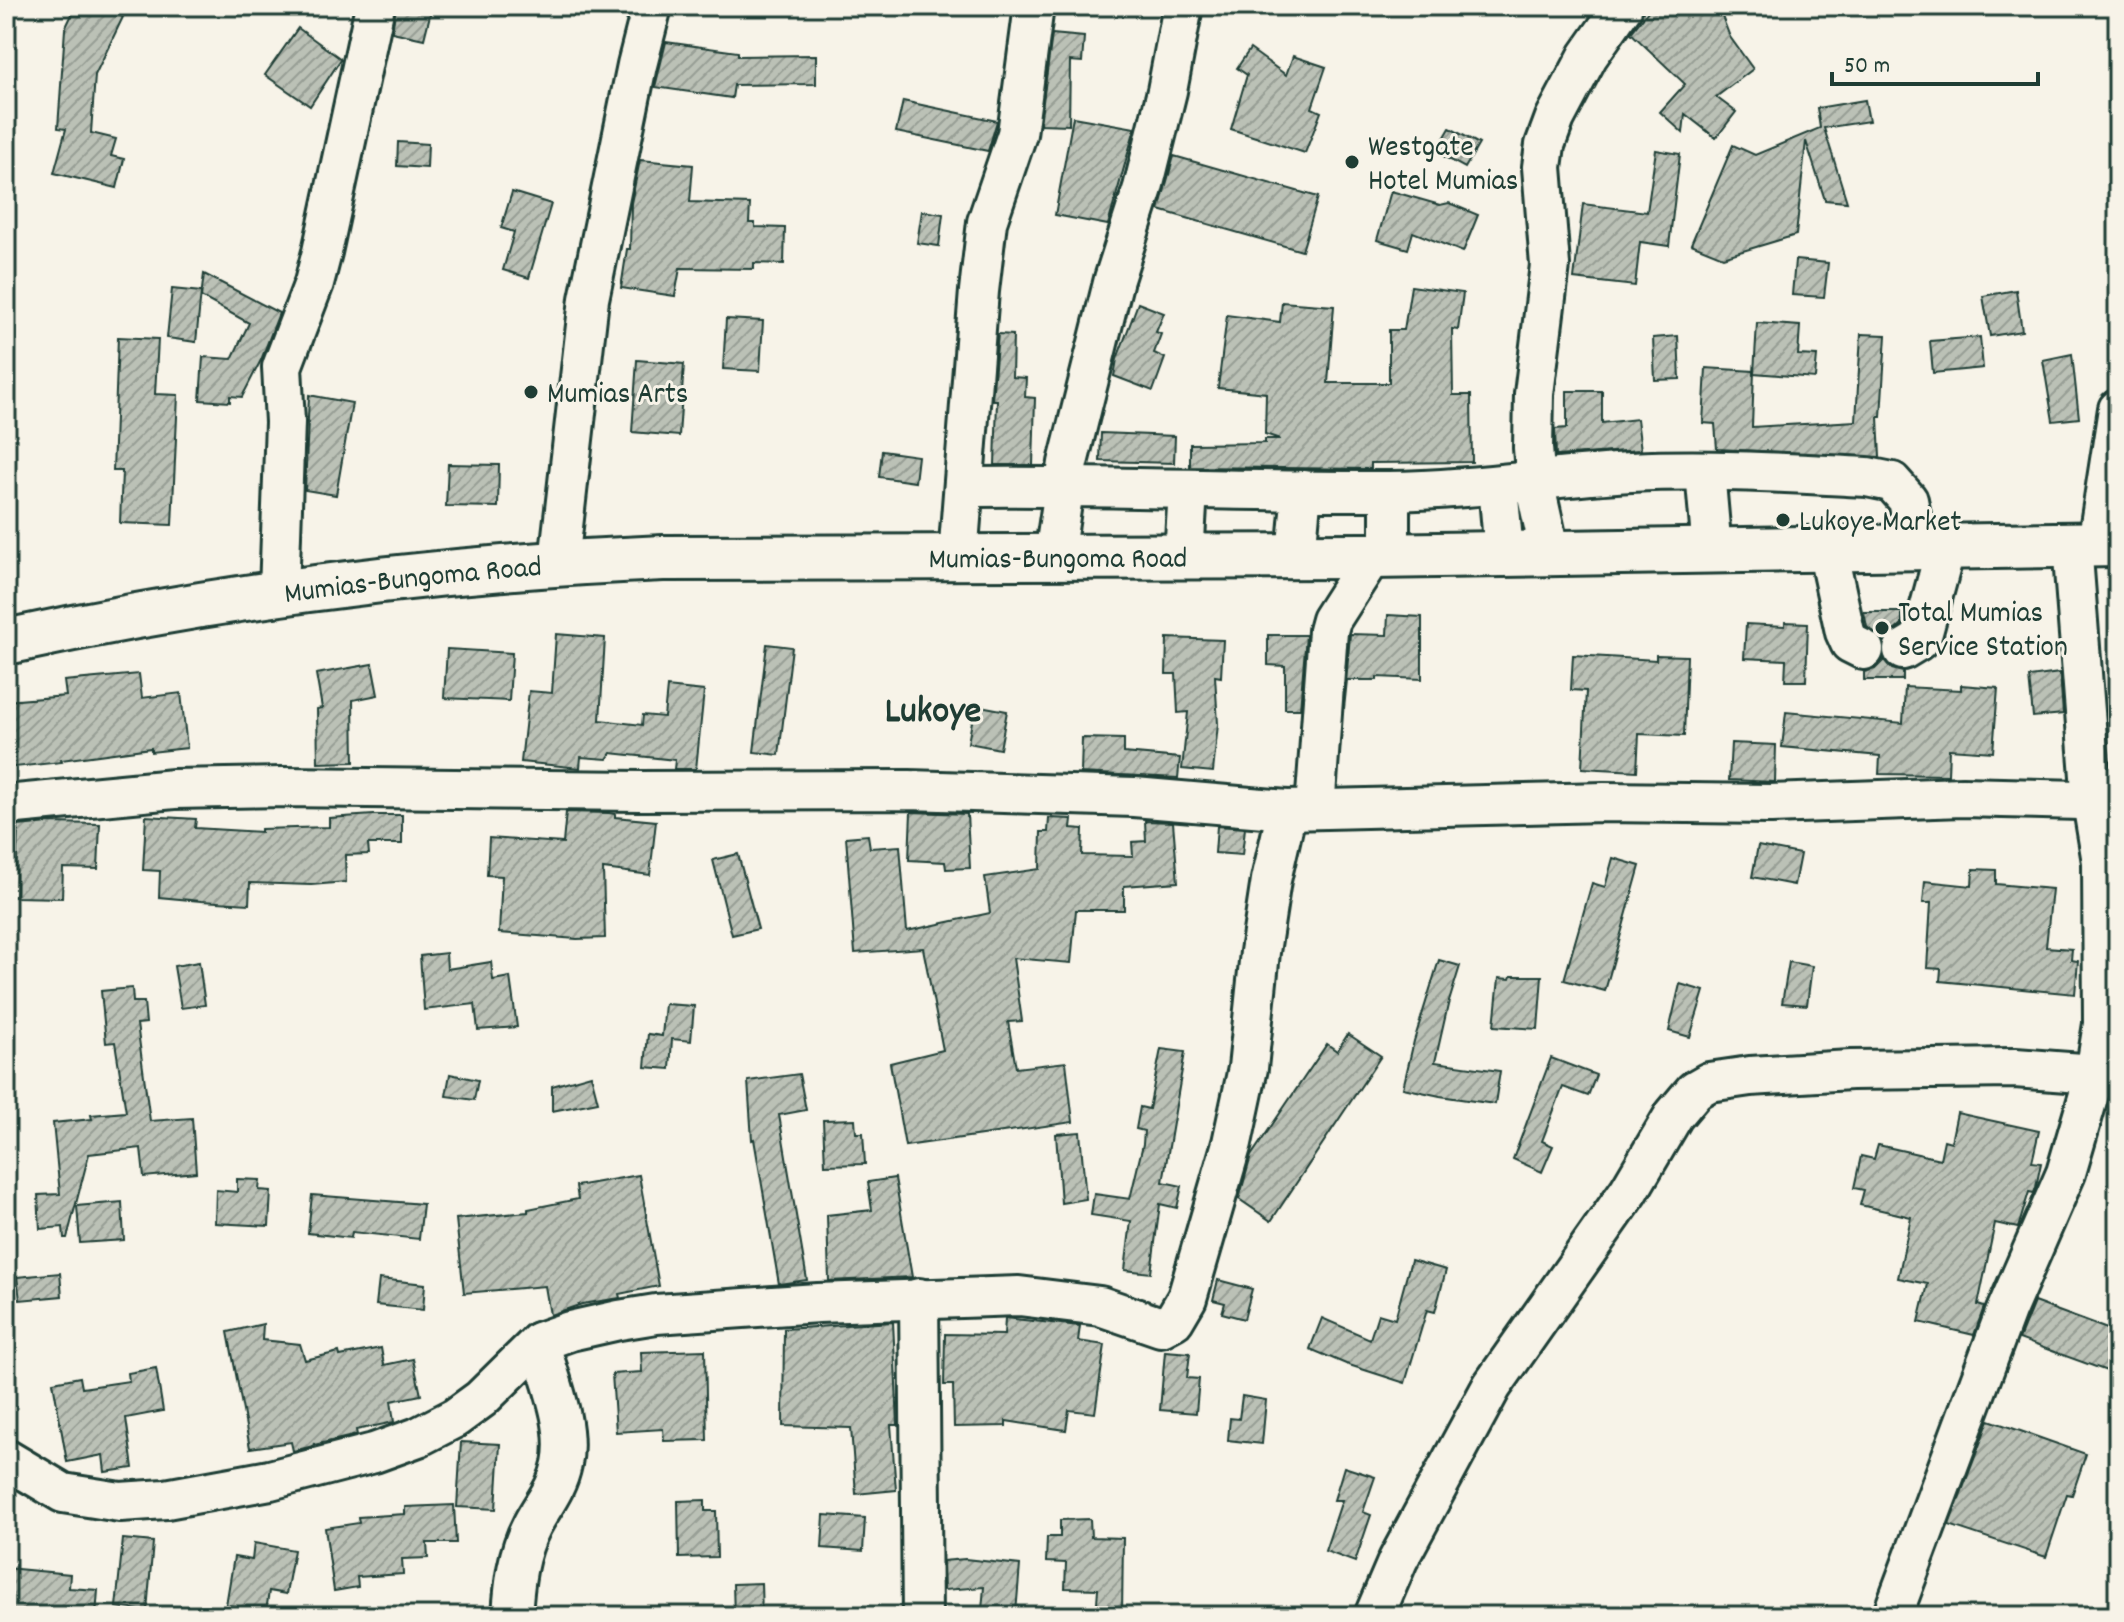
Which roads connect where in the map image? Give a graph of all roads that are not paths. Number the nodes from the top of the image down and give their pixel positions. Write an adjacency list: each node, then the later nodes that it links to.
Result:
1 (375, 6): 28 (street)
2 (652, 6): 27 (street)
3 (1034, 6): 12 (street)
4 (1183, 6): 11 (street)
5 (1623, 6): 9 (street)
6 (2118, 409): 7 (street)
7 (2116, 447): 16 (street)
8 (1705, 471): 9 (street); 17 (street); 19 (street)
9 (1536, 482): 10 (street); 21 (street)
10 (1498, 485): 15 (street); 20 (street)
11 (1065, 486): 12 (street); 13 (street); 23 (street)
12 (965, 487): 26 (street)
13 (1188, 490): 14 (street); 24 (street)
14 (1302, 490): 15 (street); 25 (street)
15 (1390, 491): 22 (street)
16 (2095, 544): 17 (highway, Mumias-Bungoma Road); 32 (street)
17 (1932, 547): 18 (highway, Mumias-Bungoma Road); 31 (street)
18 (1827, 549): 19 (highway, Mumias-Bungoma Road); 30 (street)
19 (1712, 551): 21 (highway, Mumias-Bungoma Road)
20 (1504, 554): 21 (highway, Mumias-Bungoma Road); 22 (highway, Mumias-Bungoma Road)
21 (1550, 554)
22 (1381, 555): 25 (highway, Mumias-Bungoma Road); 34 (street)
23 (1054, 556): 24 (highway, Mumias-Bungoma Road); 26 (highway, Mumias-Bungoma Road)
24 (1184, 556): 25 (highway, Mumias-Bungoma Road)
25 (1296, 556)
26 (958, 557): 27 (highway, Mumias-Bungoma Road)
27 (559, 562): 28 (highway, Mumias-Bungoma Road)
28 (279, 592): 29 (highway, Mumias-Bungoma Road)
29 (6, 642)
30 (1864, 650)
31 (1903, 650)
32 (2105, 802): 34 (street); 35 (street)
33 (6, 805): 34 (street)
34 (1301, 809): 36 (street)
35 (2095, 1074): 41 (street); 42 (street)
36 (919, 1298): 37 (street); 40 (street)
37 (539, 1342): 38 (street); 39 (street)
38 (6, 1459)
39 (512, 1616)
40 (922, 1616)
41 (1374, 1616)
42 (1892, 1616)

